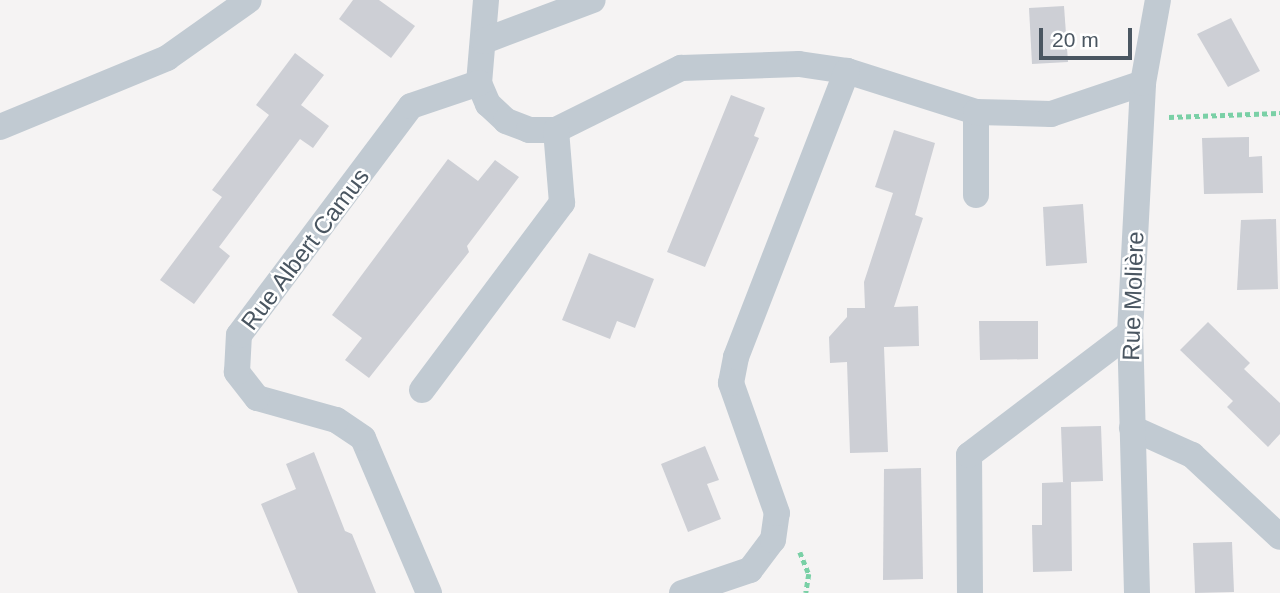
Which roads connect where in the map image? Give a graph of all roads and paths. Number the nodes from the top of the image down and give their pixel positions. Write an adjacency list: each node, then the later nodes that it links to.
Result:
1 (249, 0): 12 (street)
2 (486, 0): 5 (street)
3 (593, 0): 5 (street)
4 (1158, 0): 8 (street, Rue Molière)
5 (484, 41): 7 (street)
6 (847, 71): 9 (street); 13 (street); 19 (street)
7 (479, 83): 13 (street); 20 (street, Rue Albert Camus)
8 (1143, 83): 9 (street); 11 (street, Rue Molière)
9 (976, 113): 14 (street)
10 (1280, 113): 11 (path)
11 (1141, 118): 15 (street, Rue Molière)
12 (0, 127)
13 (556, 130): 16 (street)
14 (976, 195)
15 (1130, 333): 17 (street, Rue Molière); 23 (street)
16 (422, 390)
17 (1132, 428): 18 (street); 24 (street, Rue Molière)
18 (1280, 537)
19 (774, 540): 21 (street); 22 (path)
20 (429, 593)
21 (682, 593)
22 (806, 593)
23 (970, 593)
24 (1137, 593)

